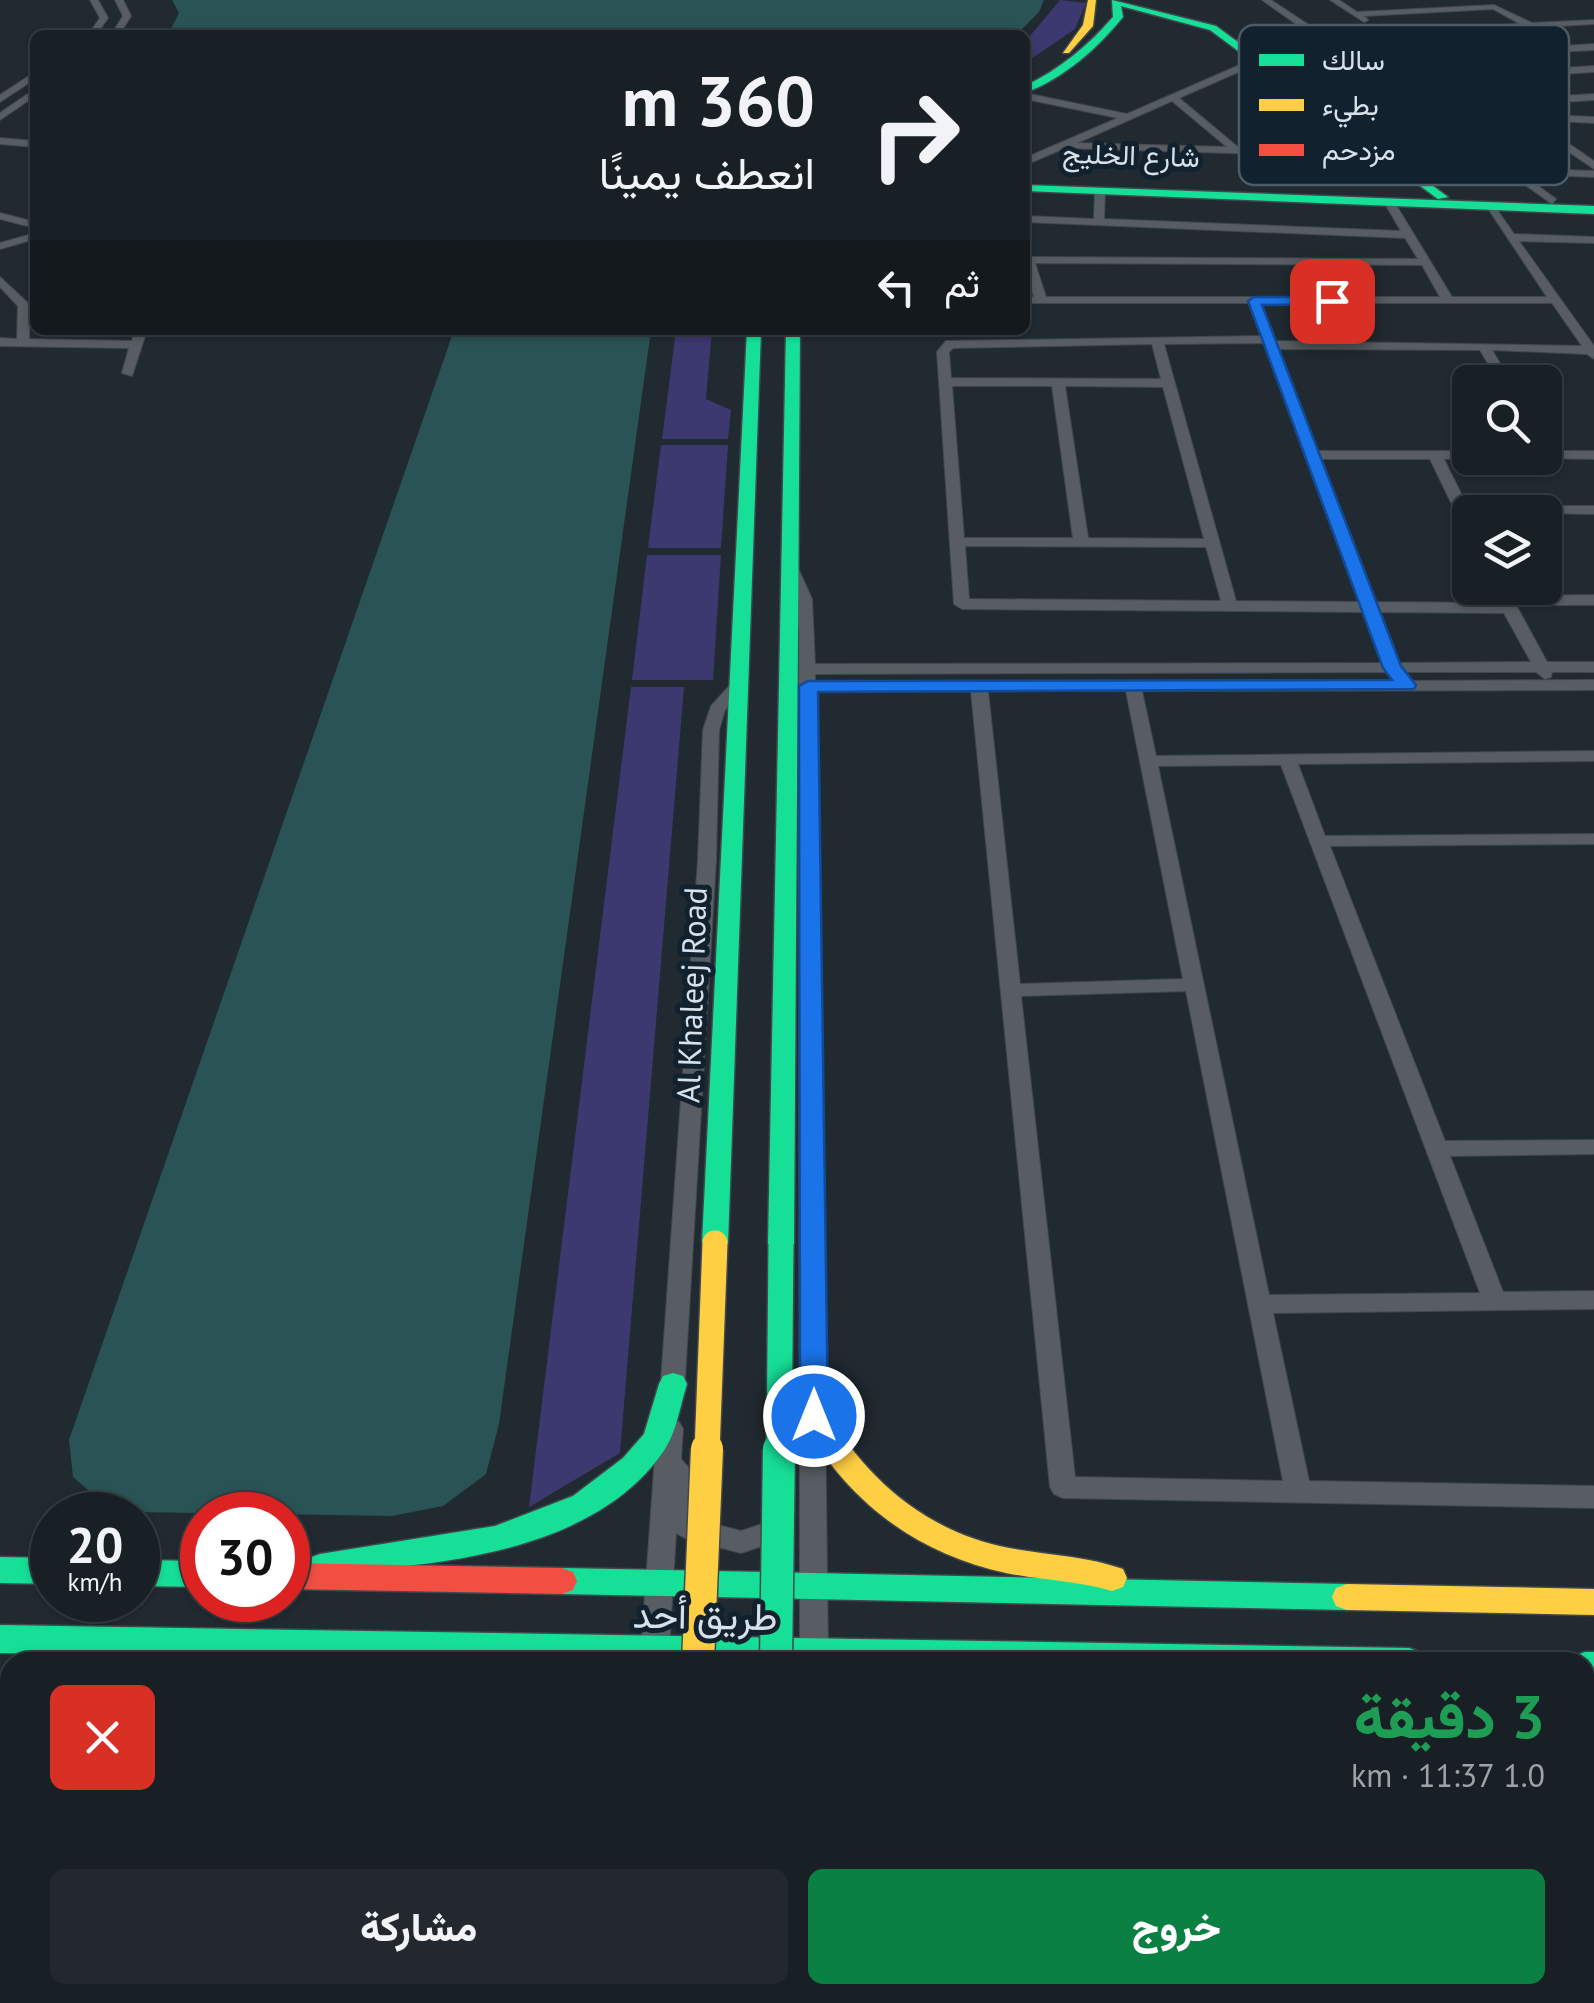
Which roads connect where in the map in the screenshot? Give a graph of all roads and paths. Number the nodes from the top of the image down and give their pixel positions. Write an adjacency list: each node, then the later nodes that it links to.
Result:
1 (94, 0): 16 (street)
2 (118, 0): 17 (street)
3 (1108, 0): 15 (main road); 18 (main road); 28 (main road)
4 (1187, 0): 18 (main road)
5 (1266, 0): 11 (street)
6 (1334, 0): 9 (street)
7 (1485, 0): 8 (street)
8 (1494, 7): 9 (street); 13 (street)
9 (1356, 14): 12 (street)
10 (1594, 22): 14 (street)
11 (1303, 25)
12 (1373, 25)
13 (1528, 25)
14 (1546, 25)
15 (1110, 26): 24 (main road); 30 (main road)
16 (96, 30)
17 (118, 30)
18 (1216, 30): 19 (main road)
19 (1236, 44): 20 (street); 22 (main road)
20 (1239, 44)
21 (1594, 46): 23 (street)
22 (1239, 47)
23 (1569, 47)
24 (1239, 53)
25 (1594, 70): 26 (street)
26 (1569, 71)
27 (1239, 72): 34 (street)
28 (1030, 74)
29 (30, 78): 36 (street)
30 (1030, 90)
31 (1030, 94): 38 (street)
32 (30, 96): 37 (street)
33 (1594, 97): 35 (street)
34 (1173, 98): 38 (street); 46 (street)
35 (1569, 98)
36 (0, 99)
37 (0, 117)
38 (1128, 117): 43 (street)
39 (1569, 119): 40 (street)
40 (1594, 120)
41 (0, 141): 42 (street)
42 (30, 144)
43 (1063, 145): 46 (street); 48 (street)
44 (1570, 148): 45 (street); 49 (street)
45 (1594, 149)
46 (1236, 151): 47 (street)
47 (1239, 151)
48 (1030, 160)
49 (1594, 166)
50 (1569, 173): 51 (street)
51 (1594, 174)
52 (1030, 185): 58 (main road, شارع الخليج)
53 (1030, 185): 57 (main road)
54 (1412, 185): 58 (main road)
55 (1414, 185): 58 (main road)
56 (1529, 185): 60 (street)
57 (1100, 191): 59 (main road); 65 (street)
58 (1430, 197): 60 (main road, شارع الخليج)
59 (1390, 202): 61 (main road); 69 (street)
60 (1552, 202): 62 (main road, شارع الخليج)
61 (1490, 206): 62 (main road); 71 (street)
62 (1594, 207)
63 (0, 216): 67 (street)
64 (1030, 219): 65 (street)
65 (1099, 222): 66 (street)
66 (1120, 223): 68 (street); 75 (street)
67 (30, 224)
68 (1241, 228): 69 (street); 76 (street)
69 (1409, 235): 77 (street)
70 (30, 237): 73 (street)
71 (1511, 237): 72 (street); 84 (street)
72 (1594, 240)
73 (0, 246)
74 (1030, 260): 75 (street)
75 (1125, 260): 76 (street)
76 (1254, 261): 77 (street)
77 (1425, 262): 83 (street)
78 (1030, 271): 82 (street)
79 (0, 280): 85 (street)
80 (0, 300): 85 (street)
81 (1030, 300): 82 (street)
82 (1041, 300): 86 (street)
83 (1448, 300): 84 (street); 86 (street)
84 (1555, 300): 96 (street)
85 (20, 301): 93 (street)
86 (1254, 301): 92 (street)
87 (140, 335): 94 (street)
88 (754, 335): 127 (main road, Al Khaleej Road)
89 (793, 335): 113 (main road)
90 (1157, 340): 92 (street); 99 (street); 101 (street)
91 (0, 342): 93 (street)
92 (1270, 342): 95 (street); 102 (street)
93 (23, 343): 94 (street)
94 (138, 345): 98 (street)
95 (1484, 346): 96 (street); 97 (street)
96 (1592, 352)
97 (1495, 365)
98 (128, 373)
99 (946, 382): 100 (street); 110 (street)
100 (1058, 382): 101 (street); 111 (street)
101 (1169, 383): 112 (street)
102 (1314, 454): 104 (street); 118 (street)
103 (1562, 454): 106 (street)
104 (1435, 455): 105 (street); 107 (street)
105 (1452, 455)
106 (1594, 455)
107 (1455, 495)
108 (1562, 514): 109 (street)
109 (1591, 515)
110 (957, 542): 111 (street); 117 (street)
111 (1080, 542): 112 (street)
112 (1212, 543): 117 (street)
113 (789, 563): 123 (street); 164 (main road, bridge)
114 (1562, 600): 115 (street)
115 (1594, 600)
116 (1452, 601): 118 (street)
117 (1229, 604): 118 (street)
118 (1369, 604): 122 (street)
119 (1508, 605): 120 (street)
120 (1538, 667): 121 (street); 122 (street); 125 (street)
121 (1594, 667)
122 (1392, 668): 123 (street); 124 (street)
123 (808, 678): 128 (street); 143 (street)
124 (1407, 685): 125 (street); 129 (street)
125 (1558, 685): 126 (street)
126 (1594, 685)
127 (737, 686): 142 (street); 163 (main road, Al Khaleej Road, bridge)
128 (978, 686): 129 (street); 136 (street)
129 (1133, 686): 132 (street)
130 (1594, 756): 131 (street)
131 (1287, 760): 132 (street); 134 (street)
132 (1148, 762): 135 (street)
133 (1594, 839): 134 (street)
134 (1318, 841): 138 (street)
135 (1194, 986): 136 (street); 141 (street)
136 (1010, 990): 146 (street)
137 (1594, 1148): 138 (street)
138 (1436, 1149): 140 (street)
139 (1594, 1300): 140 (street)
140 (1495, 1301): 141 (street)
141 (1260, 1304): 146 (street)
142 (673, 1384): 144 (street); 149 (main road)
143 (814, 1416): 145 (street); 154 (main road)
144 (670, 1436): 145 (street); 152 (street)
145 (814, 1453): 153 (street)
146 (1298, 1492): 147 (street)
147 (1594, 1497)
148 (0, 1570): 150 (main road)
149 (310, 1570)
150 (30, 1571)
151 (310, 1576): 152 (main road, طريق أحد)
152 (660, 1583): 153 (main road, طريق أحد); 162 (street)
153 (814, 1586): 154 (main road, طريق أحد); 165 (street)
154 (1154, 1592): 155 (main road, طريق أحد)
155 (1594, 1602)
156 (0, 1638): 157 (main road, طريق أحد)
157 (75, 1640): 158 (main road, طريق أحد); 159 (main road)
158 (352, 1644): 160 (main road); 161 (main road, طريق أحد)
159 (11, 1652)
160 (372, 1652)
161 (554, 1652)
162 (655, 1652)
163 (698, 1652)
164 (776, 1652)
165 (814, 1652)

